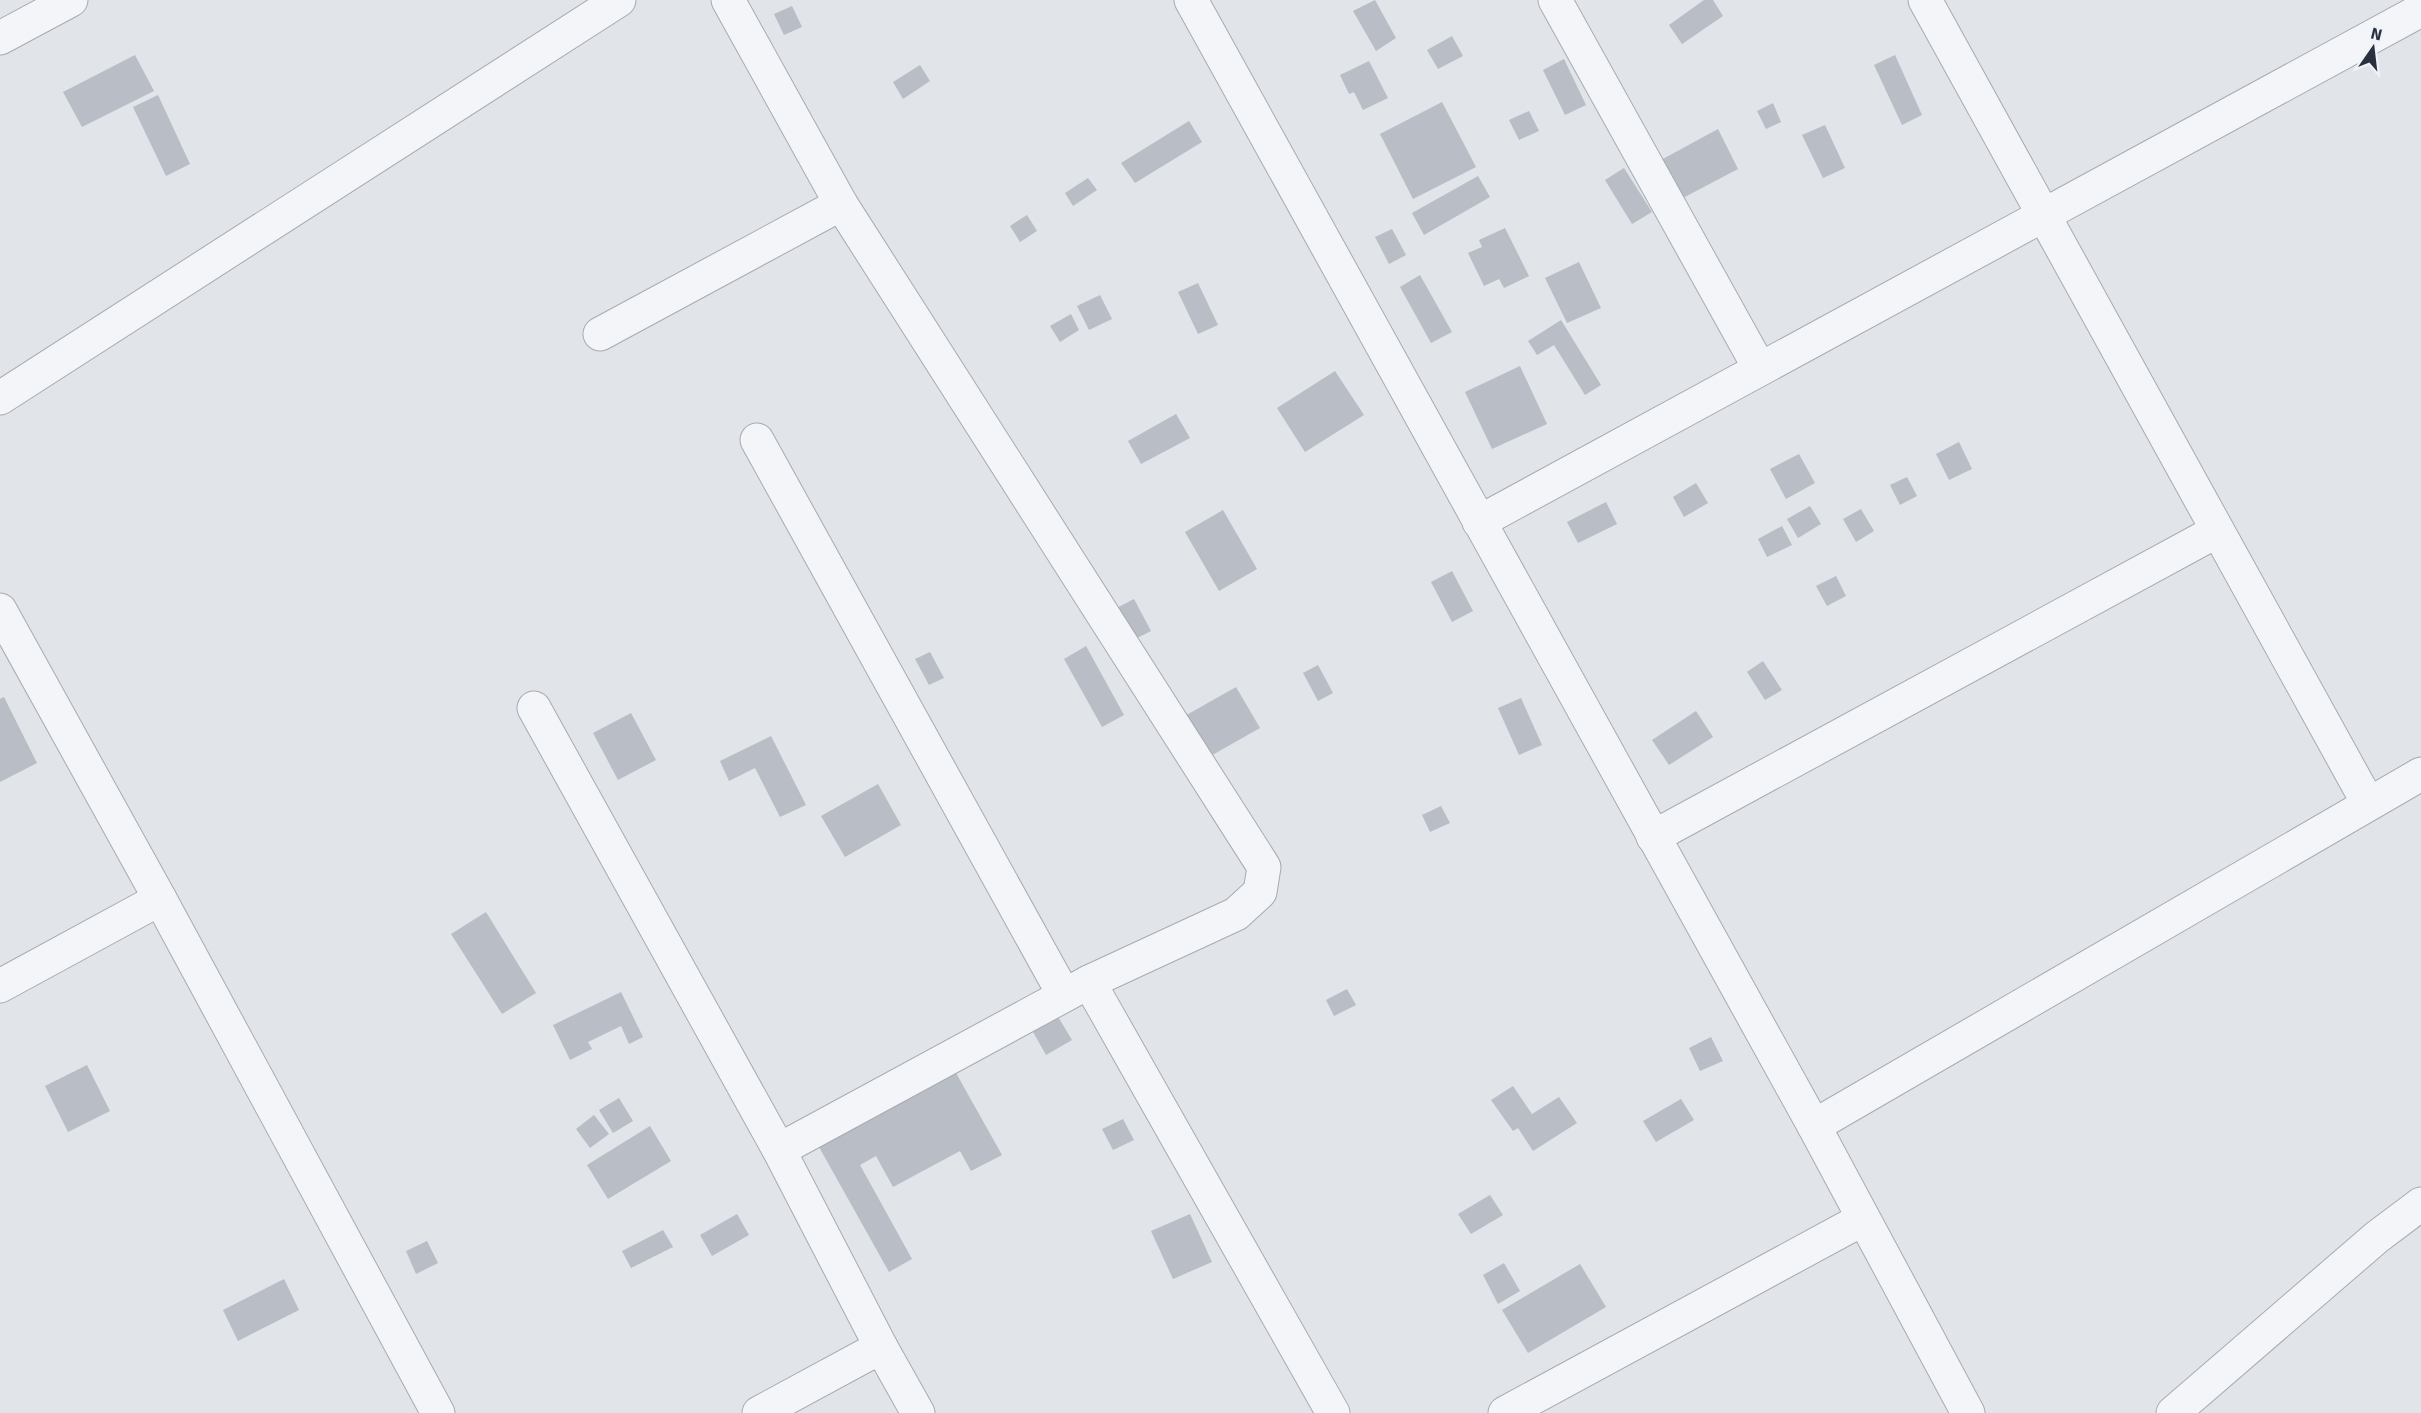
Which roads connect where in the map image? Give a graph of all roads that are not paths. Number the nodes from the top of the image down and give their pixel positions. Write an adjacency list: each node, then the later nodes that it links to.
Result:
1 (71, 0): 8 (street)
2 (619, 0): 13 (street)
3 (728, 0): 9 (street)
4 (1191, 0): 15 (street)
5 (1555, 0): 12 (street)
6 (1925, 0): 10 (street)
7 (2421, 10): 10 (street)
8 (0, 38)
9 (841, 204): 11 (street); 24 (street)
10 (2044, 214): 12 (street); 16 (street)
11 (600, 334)
12 (1760, 369): 15 (street)
13 (0, 398)
14 (757, 440): 24 (street)
15 (1479, 522): 21 (street)
16 (2217, 531): 20 (street); 21 (street)
17 (0, 610): 22 (street)
18 (534, 708): 26 (street)
19 (2421, 774): 20 (street)
20 (2368, 803): 25 (street)
21 (1653, 837): 25 (street)
22 (160, 899): 23 (street); 30 (street)
23 (0, 986)
24 (1076, 989): 26 (street); 33 (street)
25 (1814, 1126): 28 (street)
26 (779, 1150): 29 (street)
27 (2421, 1204): 36 (street)
28 (1863, 1219): 34 (street); 35 (street)
29 (880, 1347): 31 (street); 32 (street)
30 (438, 1413)
31 (759, 1413)
32 (918, 1413)
33 (1333, 1413)
34 (1505, 1413)
35 (1968, 1413)
36 (2173, 1413)

